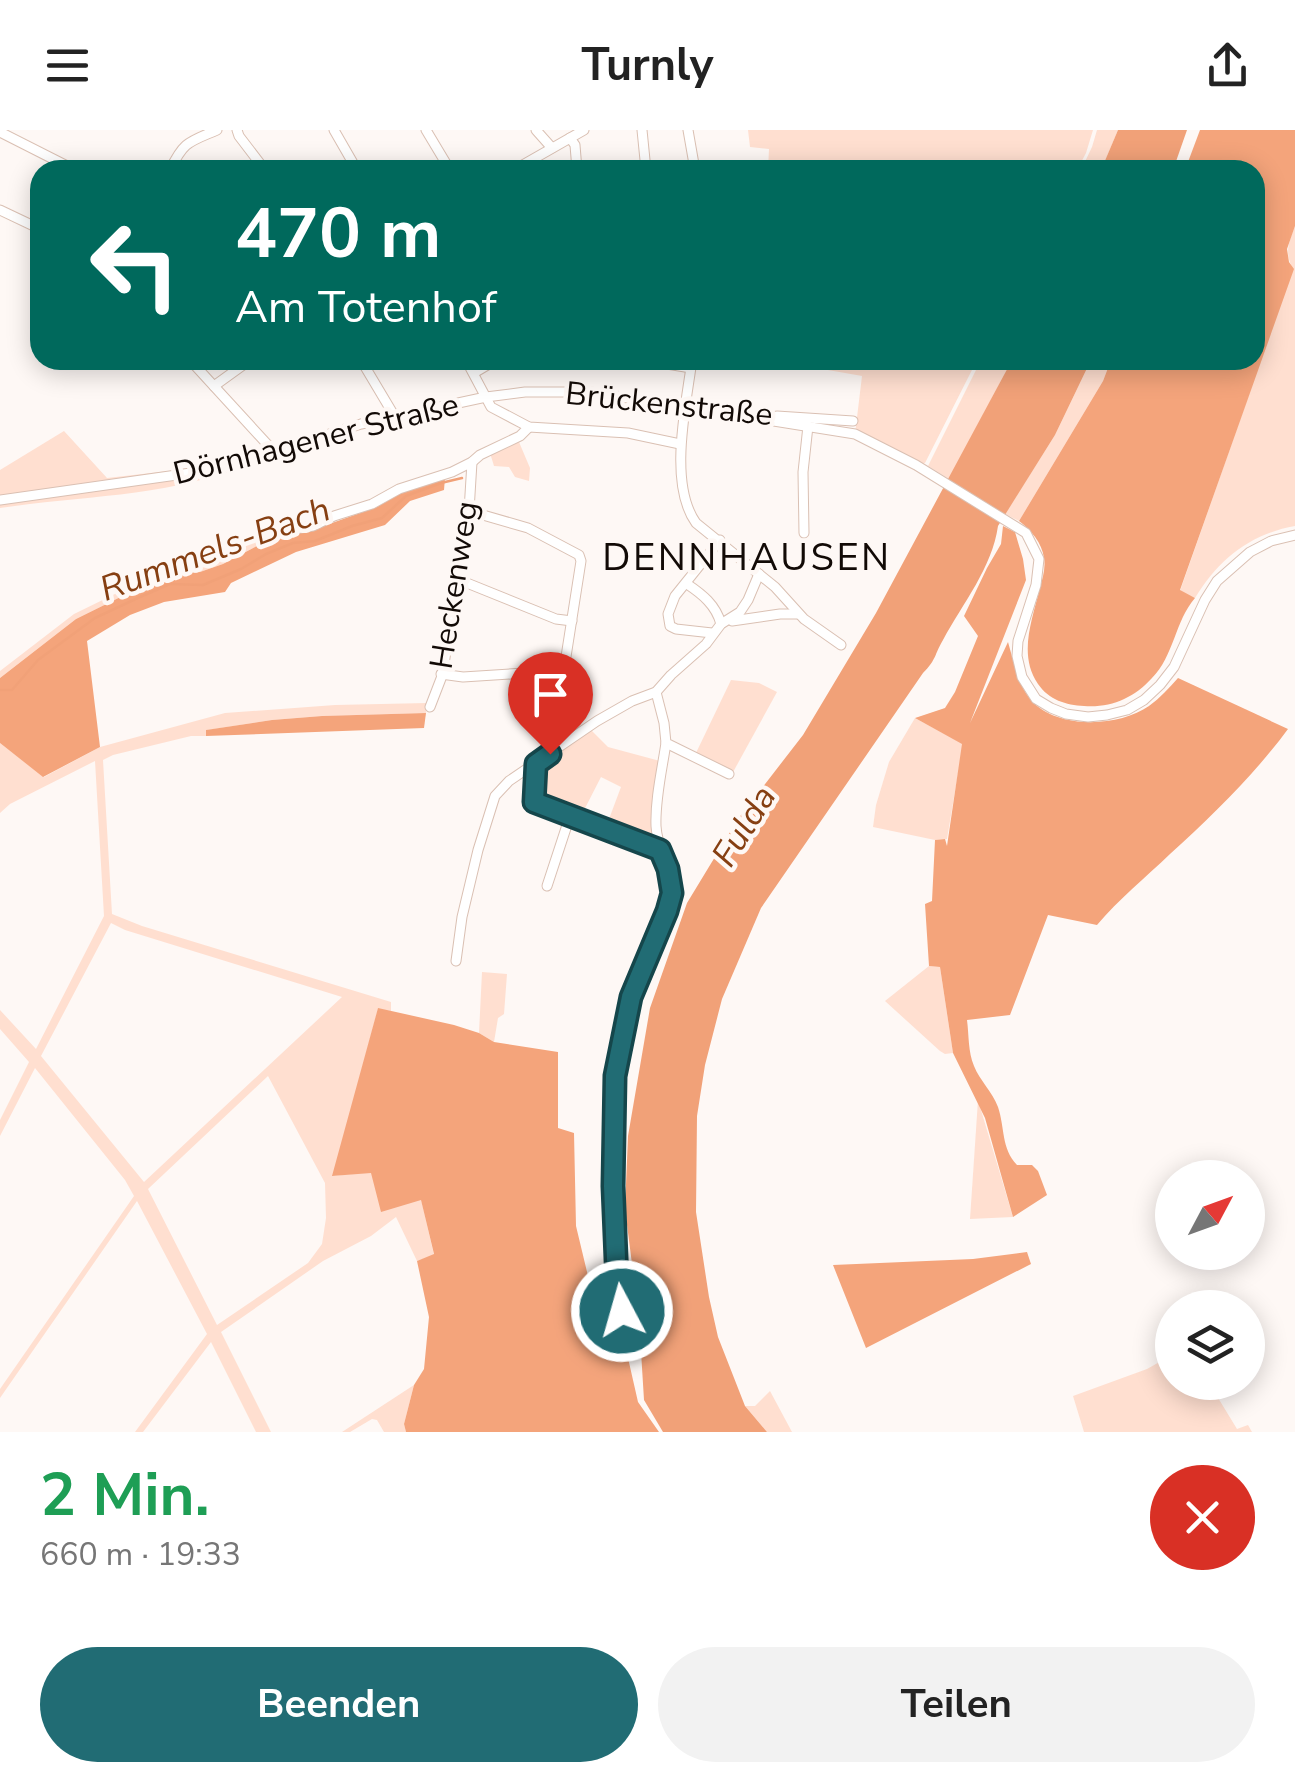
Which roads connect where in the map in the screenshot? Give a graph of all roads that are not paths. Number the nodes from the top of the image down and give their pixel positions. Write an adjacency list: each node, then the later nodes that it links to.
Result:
1 (217, 130): 13 (street)
2 (237, 130): 14 (street)
3 (334, 130): 15 (street)
4 (426, 130): 16 (street)
5 (536, 130): 11 (street)
6 (584, 130): 10 (street)
7 (642, 130): 19 (street)
8 (688, 130): 20 (street)
9 (0, 132): 12 (street)
10 (570, 138): 11 (street); 18 (street)
11 (552, 148): 17 (street)
12 (55, 160)
13 (175, 160)
14 (258, 160)
15 (352, 160)
16 (444, 160)
17 (531, 160)
18 (576, 160)
19 (645, 160)
20 (693, 160)
21 (0, 210): 22 (street)
22 (30, 224)
23 (199, 370): 30 (street)
24 (236, 370): 30 (street)
25 (367, 370): 33 (street)
26 (472, 370): 29 (street)
27 (479, 370): 29 (street)
28 (691, 370): 32 (street)
29 (474, 373): 31 (street)
30 (214, 386): 39 (street)
31 (486, 397): 32 (street, Brückenstraße); 33 (street, Dörnhagener Straße); 37 (street, Dörnhagener Straße)
32 (686, 406): 34 (street, Brückenstraße); 38 (street)
33 (395, 417): 39 (street, Dörnhagener Straße)
34 (765, 420): 35 (street, Brückenstraße); 36 (street)
35 (853, 421)
36 (808, 426): 44 (street); 45 (street)
37 (529, 427): 38 (street, Dörnhagener Straße); 40 (street)
38 (680, 444): 46 (street)
39 (271, 452): 41 (street, Dörnhagener Straße)
40 (472, 462): 42 (street, Heckenweg); 43 (street)
41 (0, 500)
42 (469, 511): 48 (street, Heckenweg); 51 (street)
43 (294, 529)
44 (804, 533)
45 (1295, 535)
46 (720, 540): 47 (street); 49 (street)
47 (759, 574): 50 (street); 52 (street)
48 (457, 579): 51 (street); 55 (street, Heckenweg)
49 (687, 584): 52 (street); 53 (street)
50 (798, 614): 52 (street); 54 (street)
51 (572, 620): 55 (street)
52 (724, 622): 53 (street)
53 (712, 633): 56 (street)
54 (841, 645)
55 (441, 674): 57 (street, Heckenweg)
56 (656, 692): 58 (street); 59 (street)
57 (430, 707)
58 (666, 743): 60 (street); 62 (street)
59 (536, 764): 61 (street); 64 (street)
60 (728, 774)
61 (570, 816): 62 (street); 63 (street)
62 (660, 850): 65 (street)
63 (547, 886)
64 (456, 961)
65 (628, 1350)

